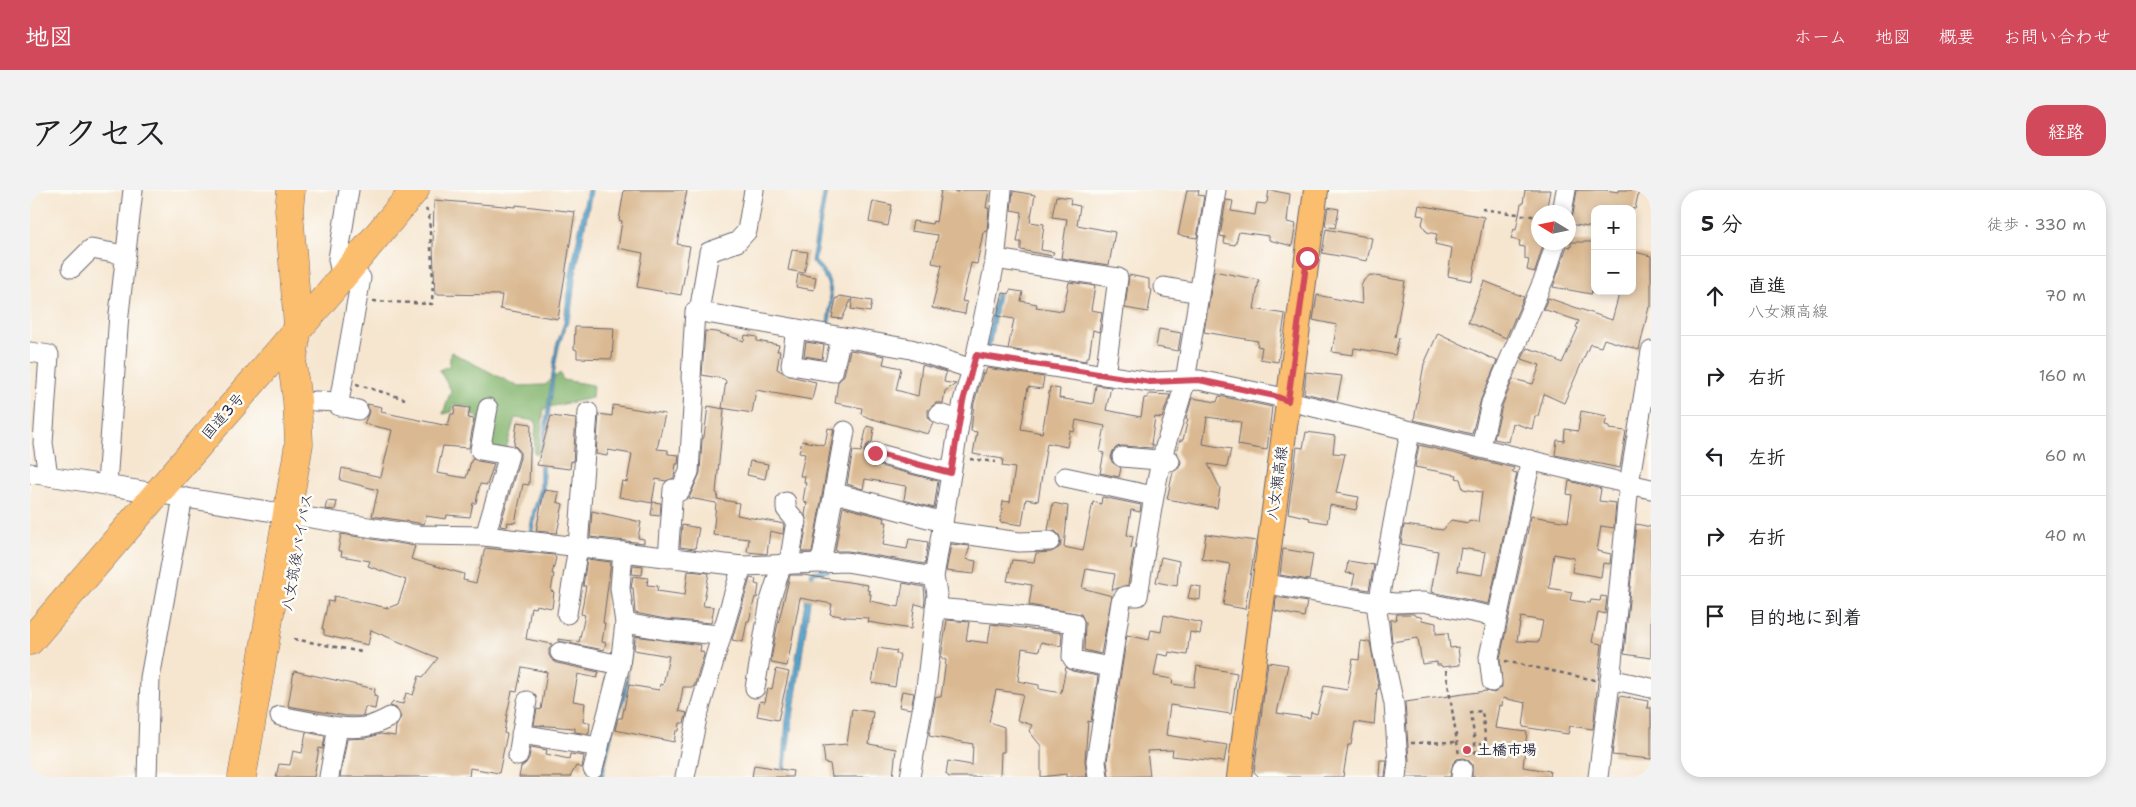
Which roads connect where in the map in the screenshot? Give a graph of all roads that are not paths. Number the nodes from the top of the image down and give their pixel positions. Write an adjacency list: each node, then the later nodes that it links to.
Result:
1 (133, 190): 12 (street)
2 (291, 190): 14 (highway, 八女筑後バイパス)
3 (349, 190): 16 (street)
4 (754, 190): 19 (street)
5 (1002, 190): 13 (street)
6 (1216, 190): 18 (street)
7 (1316, 190): 30 (main road, 八女瀬高線)
8 (1566, 190): 10 (street)
9 (419, 197): 16 (highway, 国道3号)
10 (1563, 205)
11 (1554, 250): 38 (street)
12 (125, 255): 15 (street); 46 (street)
13 (995, 259): 25 (street); 26 (street)
14 (292, 266): 16 (highway); 20 (highway, 八女筑後バイパス)
15 (72, 268)
16 (348, 286): 20 (highway, 国道3号); 29 (street)
17 (1164, 287): 18 (street)
18 (1199, 294): 27 (street)
19 (699, 312): 21 (street); 60 (street)
20 (298, 327): 28 (highway, 国道3号); 29 (highway, 八女筑後バイパス)
21 (796, 329): 22 (street); 22 (street)
22 (840, 337): 25 (street)
23 (1651, 351): 47 (street)
24 (30, 352): 44 (street)
25 (974, 362): 26 (street); 35 (street)
26 (1105, 375): 27 (street)
27 (1185, 381): 30 (street); 42 (street)
28 (241, 395): 29 (highway); 49 (highway, 国道3号)
29 (317, 401): 32 (street); 54 (highway, 八女筑後バイパス)
30 (1288, 401): 37 (street); 95 (main road, 八女瀬高線)
31 (488, 408): 56 (street)
32 (358, 410)
33 (588, 412): 58 (street)
34 (938, 414): 35 (street)
35 (960, 420): 43 (street)
36 (845, 430): 61 (street)
37 (1410, 432): 38 (street); 66 (street)
38 (1481, 447): 41 (street)
39 (875, 453): 43 (street)
40 (1122, 456): 42 (street)
41 (1531, 460): 47 (street); 69 (street)
42 (1166, 461): 52 (street)
43 (952, 465): 55 (street)
44 (39, 474): 46 (street)
45 (1065, 477): 52 (street)
46 (107, 484): 49 (street)
47 (1629, 484): 48 (street); 77 (street)
48 (1651, 489)
49 (170, 495): 54 (street); 72 (highway, 国道3号); 88 (street)
50 (487, 495): 56 (street)
51 (843, 495): 55 (street)
52 (1153, 499): 75 (street)
53 (786, 502): 62 (street)
54 (295, 514): 56 (street); 89 (highway, 八女筑後バイパス); 90 (highway, 八女筑後バイパス)
55 (942, 526): 57 (street); 64 (street)
56 (481, 536): 58 (street)
57 (1050, 541)
58 (578, 547): 59 (street); 68 (street)
59 (623, 552): 60 (street); 70 (street)
60 (668, 558): 63 (street)
61 (821, 563): 62 (street); 64 (street)
62 (785, 564): 63 (street); 76 (street)
63 (742, 566): 71 (street)
64 (934, 577): 67 (street)
65 (1273, 585): 66 (street)
66 (1378, 602): 69 (street); 96 (street)
67 (935, 608): 75 (street); 93 (street)
68 (567, 614)
69 (1496, 617): 78 (street)
70 (625, 623): 71 (street); 74 (street)
71 (720, 635): 92 (street)
72 (30, 641)
73 (560, 652): 74 (street)
74 (620, 666): 85 (street)
75 (1110, 668): 94 (street)
76 (751, 679)
77 (1610, 681): 79 (street); 97 (street)
78 (1492, 682)
79 (1651, 688)
80 (527, 700): 84 (street)
81 (280, 716): 83 (street)
82 (390, 717): 83 (street)
83 (338, 727): 91 (street)
84 (521, 734): 85 (street); 86 (street)
85 (599, 747): 87 (street)
86 (518, 756)
87 (594, 769)
88 (150, 776)
89 (242, 777)
90 (258, 777)
91 (329, 777)
92 (685, 777)
93 (910, 777)
94 (1098, 777)
95 (1239, 777)
96 (1396, 777)
97 (1598, 777)

